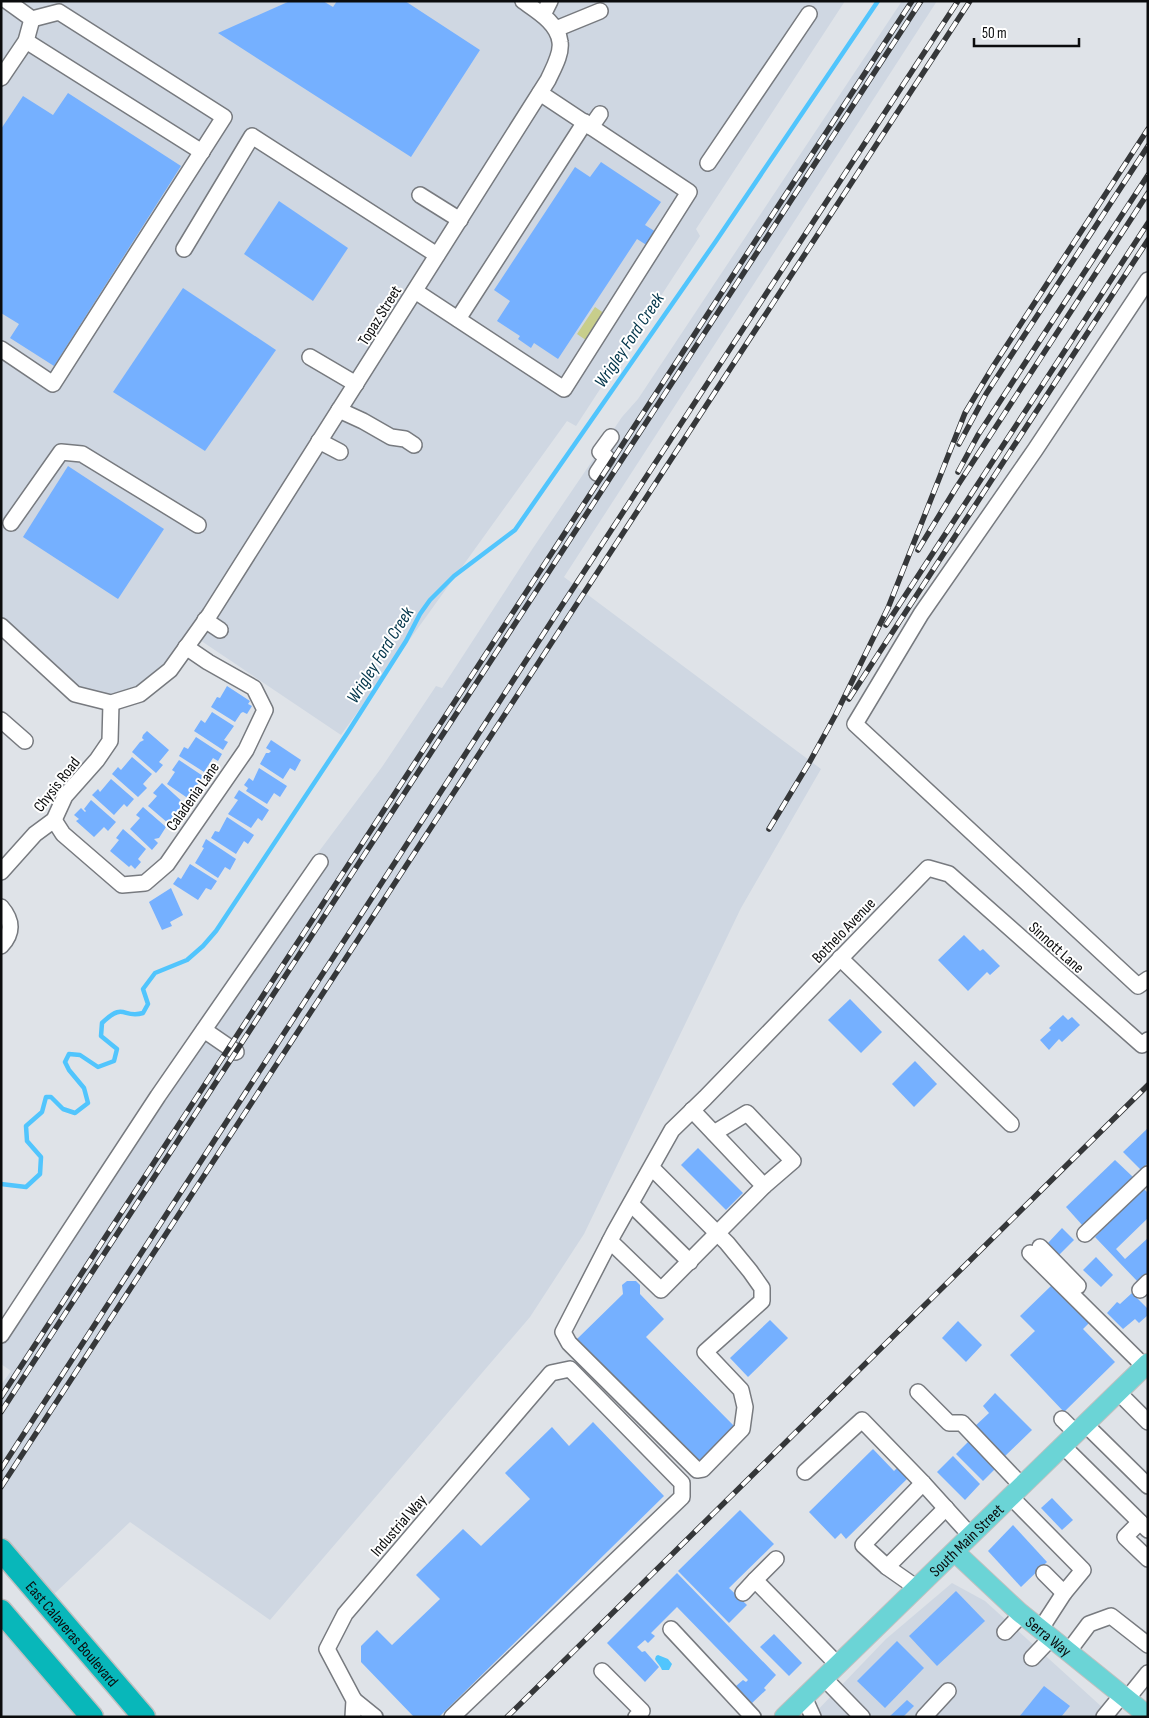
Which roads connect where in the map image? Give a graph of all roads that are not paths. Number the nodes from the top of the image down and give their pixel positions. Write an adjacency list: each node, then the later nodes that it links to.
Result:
1 (7, 1): 6 (street)
2 (523, 1): 3 (street)
3 (547, 8): 7 (street)
4 (600, 10): 7 (street)
5 (808, 14): 14 (street)
6 (32, 19): 8 (street); 13 (street)
7 (556, 29): 10 (street, Topaz Street)
8 (26, 41): 9 (street); 13 (street)
9 (1, 78)
10 (540, 93): 12 (street); 16 (street, Topaz Street)
11 (600, 114): 12 (street)
12 (588, 124): 21 (street); 21 (street)
13 (202, 152): 22 (street)
14 (708, 163)
15 (420, 195): 16 (street)
16 (460, 220): 18 (street, Topaz Street)
17 (184, 249): 18 (street)
18 (437, 255): 20 (street, Topaz Street)
19 (1148, 280): 47 (street)
20 (415, 291): 21 (street); 24 (street, Topaz Street)
21 (458, 319)
22 (1, 349)
23 (310, 357): 24 (street)
24 (356, 384): 25 (street, Topaz Street)
25 (339, 410): 27 (street, Topaz Street); 28 (street)
26 (611, 437): 30 (street)
27 (319, 441): 29 (street); 33 (street, Topaz Street)
28 (414, 445)
29 (340, 452)
30 (597, 474)
31 (12, 523): 32 (street)
32 (198, 525)
33 (208, 617): 35 (street); 36 (street, Topaz Street)
34 (1, 626): 37 (street)
35 (220, 630)
36 (186, 647): 37 (street, Topaz Street); 40 (street, Caladenia Lane)
37 (111, 704): 40 (street, Chysis Road)
38 (1, 720): 39 (street)
39 (25, 741)
40 (54, 820): 42 (street, Chysis Road)
41 (320, 862): 48 (street)
42 (1, 872)
43 (949, 874): 46 (street, Bothelo Avenue); 49 (street, Sinnott Lane)
44 (1, 908): 45 (street)
45 (1, 946)
46 (840, 958): 51 (street, Bothelo Avenue); 52 (street)
47 (1148, 979)
48 (204, 1030): 50 (street); 63 (street)
49 (1145, 1043)
50 (236, 1052)
51 (692, 1110): 53 (street); 54 (street, Bothelo Avenue)
52 (1011, 1124)
53 (714, 1133): 56 (street); 56 (street)
54 (651, 1167): 57 (street, Bothelo Avenue); 58 (street)
55 (1148, 1174): 59 (street)
56 (764, 1186): 58 (street)
57 (631, 1204): 60 (street, Bothelo Avenue); 62 (street)
58 (717, 1234): 60 (street, Bothelo Avenue); 62 (street)
59 (1085, 1234)
60 (610, 1241): 62 (street)
61 (1035, 1250): 64 (street)
62 (690, 1262)
63 (1, 1335)
64 (1147, 1363): 66 (main road, South Main Street)
65 (918, 1392): 73 (street)
66 (1118, 1392): 68 (street); 69 (main road, South Main Street)
67 (1062, 1419): 69 (street)
68 (1148, 1422)
69 (1075, 1435): 72 (street); 73 (main road, South Main Street); 75 (street)
70 (805, 1472): 71 (street)
71 (923, 1483): 74 (street); 81 (street)
72 (1148, 1486)
73 (1017, 1491): 76 (main road, South Main Street); 86 (street)
74 (946, 1508): 76 (street); 81 (street)
75 (1144, 1526): 80 (street)
76 (972, 1536): 78 (main road, South Main Street)
77 (1, 1550): 105 (highway, East Calaveras Boulevard)
78 (955, 1552): 84 (main road, South Main Street); 88 (main road, Serra Way)
79 (776, 1559): 83 (street)
80 (1148, 1559)
81 (887, 1567): 84 (street)
82 (1044, 1573): 86 (street)
83 (755, 1580): 85 (street); 95 (street)
84 (917, 1588): 95 (main road, South Main Street)
85 (743, 1593)
86 (1064, 1593): 91 (street)
87 (1, 1610): 104 (highway)
88 (1022, 1614): 90 (street); 91 (main road, Serra Way)
89 (671, 1629): 110 (street)
90 (1005, 1632)
91 (1046, 1634): 93 (main road, Serra Way); 94 (street)
92 (1148, 1645): 93 (street)
93 (1068, 1652): 101 (main road, Serra Way)
94 (1032, 1658)
95 (838, 1665): 98 (main road, South Main Street)
96 (602, 1671): 109 (street)
97 (1148, 1673): 101 (street)
98 (824, 1678): 100 (main road, South Main Street); 113 (street)
99 (948, 1691): 114 (street)
100 (804, 1697): 111 (main road, South Main Street); 112 (street)
101 (1125, 1697): 103 (main road, Serra Way); 115 (street)
102 (354, 1700): 106 (street); 107 (street); 108 (street, Industrial Way)
103 (1148, 1716)
104 (92, 1717)
105 (144, 1717)
106 (353, 1717)
107 (375, 1717)
108 (452, 1717)
109 (636, 1717)
110 (753, 1717)
111 (784, 1717)
112 (813, 1717)
113 (862, 1717)
114 (924, 1717)
115 (1104, 1717)

